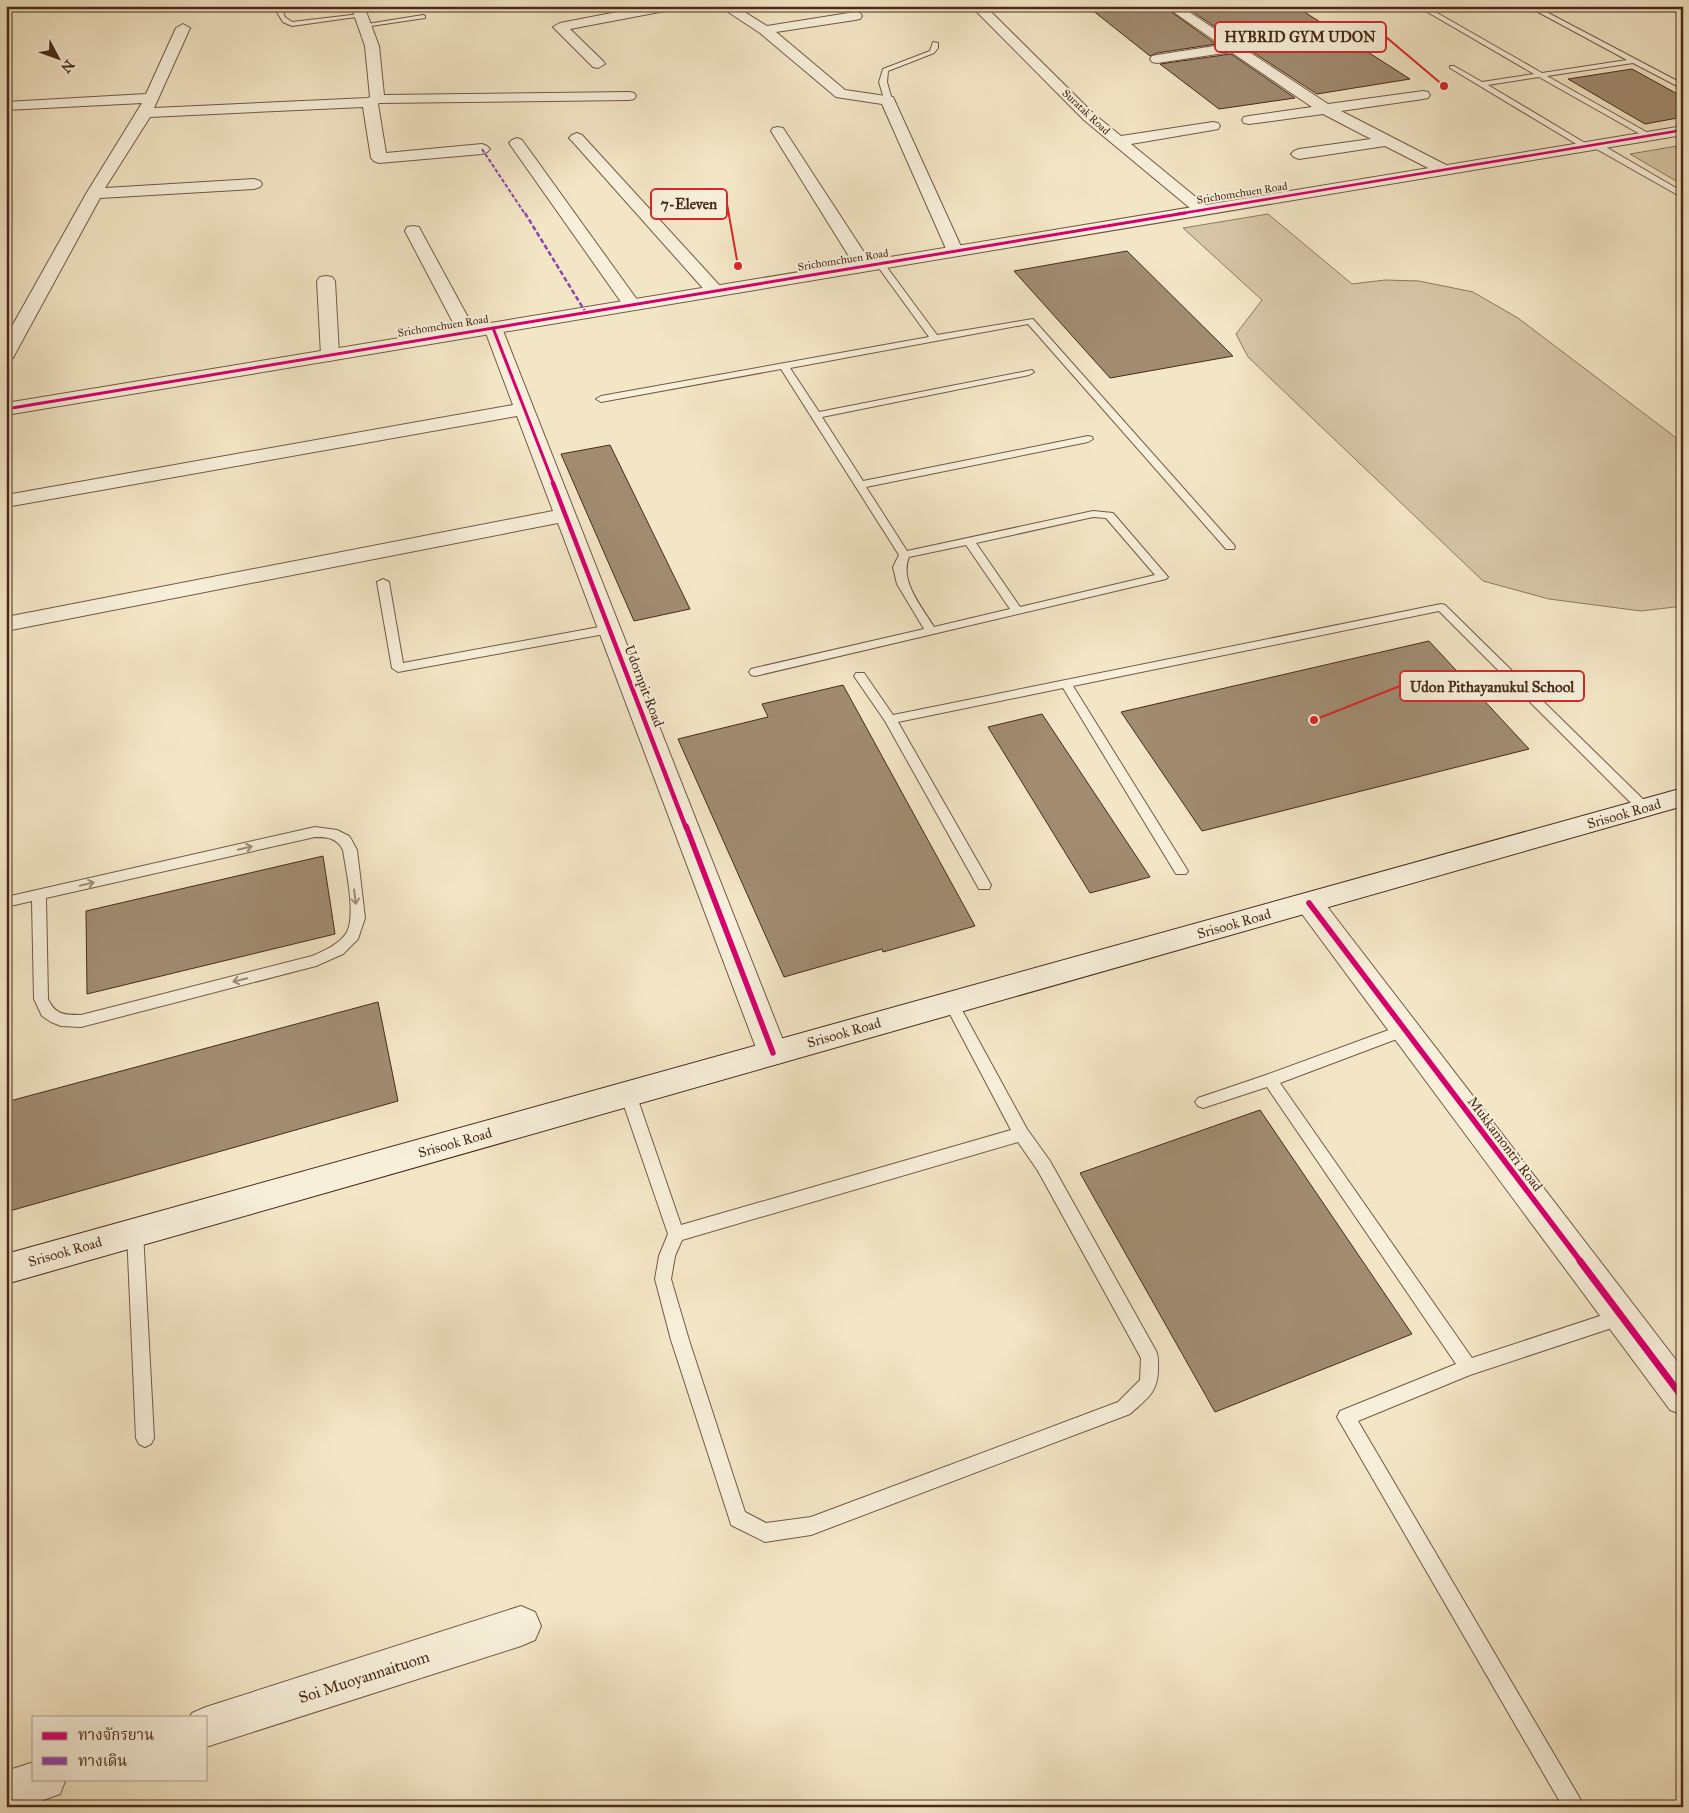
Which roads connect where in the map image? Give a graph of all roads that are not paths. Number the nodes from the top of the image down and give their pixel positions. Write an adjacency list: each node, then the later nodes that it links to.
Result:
1 (59, 6): 10 (lane)
2 (302, 6): 16 (lane)
3 (670, 6): 25 (street)
4 (725, 6): 19 (street)
5 (977, 6): 45 (street, Suratak Road)
6 (1171, 6): 22 (street)
7 (1420, 6): 27 (lane)
8 (1530, 6): 24 (lane)
9 (1672, 6): 12 (street)
10 (6, 9)
11 (341, 10): 14 (lane)
12 (1683, 12)
13 (290, 16): 16 (lane)
14 (357, 16): 16 (lane); 17 (lane); 33 (street)
15 (854, 16): 19 (street)
16 (281, 17)
17 (423, 17)
18 (183, 28): 32 (street)
19 (765, 30): 34 (street)
20 (1329, 34): 22 (street)
21 (935, 43): 34 (lane)
22 (1231, 47): 23 (street); 36 (street)
23 (1157, 58)
24 (1633, 61): 27 (lane); 29 (lane)
25 (598, 64)
26 (1452, 67): 28 (lane)
27 (1540, 75): 28 (lane); 42 (lane)
28 (1481, 84): 47 (lane)
29 (1683, 87)
30 (1422, 94): 36 (street)
31 (629, 96): 33 (street)
32 (152, 98): 35 (street); 37 (street)
33 (373, 100): 37 (street); 48 (street)
34 (888, 100): 56 (street)
35 (6, 106)
36 (1325, 109): 38 (street); 44 (street)
37 (145, 113): 52 (street)
38 (1249, 120)
39 (1213, 126): 45 (street)
40 (1683, 130): 42 (street, Srichomchuen Road)
41 (778, 131): 57 (street)
42 (1647, 136): 47 (street, Srichomchuen Road)
43 (577, 138): 59 (street)
44 (1387, 141): 49 (street); 50 (street)
45 (1119, 142): 54 (street, Suratak Road)
46 (517, 143): 60 (street)
47 (1591, 146): 50 (street, Srichomchuen Road); 53 (lane)
48 (482, 148)
49 (1299, 154)
50 (1444, 170): 54 (street, Srichomchuen Road)
51 (254, 184): 52 (street)
52 (94, 194): 64 (street)
53 (1683, 196)
54 (1202, 210): 56 (street, Srichomchuen Road)
55 (413, 231): 62 (street)
56 (956, 251): 57 (street, Srichomchuen Road)
57 (872, 265): 59 (street, Srichomchuen Road); 63 (lane)
58 (326, 281): 65 (street)
59 (715, 291): 60 (street, Srichomchuen Road)
60 (632, 305): 61 (street, Srichomchuen Road)
61 (493, 328): 62 (street, Srichomchuen Road); 70 (street, Udornpit Road)
62 (467, 332): 65 (street, Srichomchuen Road)
63 (934, 337): 66 (lane); 77 (lane)
64 (6, 354)
65 (330, 355): 69 (street, Srichomchuen Road)
66 (784, 366): 68 (lane); 71 (lane)
67 (1029, 372): 71 (lane)
68 (601, 398)
69 (6, 409)
70 (524, 409): 74 (street); 75 (street, Udornpit Road)
71 (816, 415): 73 (lane)
72 (1088, 439): 73 (lane)
73 (860, 485): 78 (lane)
74 (6, 501)
75 (566, 515): 81 (street); 82 (street, Udornpit Road)
76 (969, 541): 78 (lane); 80 (lane); 80 (lane)
77 (1230, 547)
78 (904, 555): 83 (lane)
79 (383, 582): 82 (lane)
80 (1016, 611): 83 (lane)
81 (6, 624)
82 (610, 628): 97 (street, Udornpit Road)
83 (931, 631): 84 (lane)
84 (755, 672)
85 (860, 676): 87 (lane)
86 (1066, 684): 87 (lane); 89 (lane); 90 (lane)
87 (890, 720): 91 (lane)
88 (1683, 797): 89 (street, Srisook Road)
89 (1644, 808): 94 (street, Srisook Road)
90 (1181, 871)
91 (984, 885)
92 (39, 895): 92 (lane, one-way to 92); 93 (lane)
93 (6, 902)
94 (1309, 903): 95 (street, Srisook Road); 96 (street, Mukkamontri Road)
95 (951, 1003): 97 (street, Srisook Road); 101 (lane)
96 (1405, 1030): 98 (lane); 105 (street, Mukkamontri Road)
97 (773, 1053): 99 (street, Srisook Road)
98 (1270, 1080): 100 (lane); 106 (lane)
99 (628, 1094): 102 (street, Srisook Road); 103 (lane)
100 (1203, 1102)
101 (1021, 1134): 103 (lane); 103 (lane)
102 (135, 1232): 104 (street, Srisook Road); 108 (lane)
103 (676, 1234)
104 (6, 1269)
105 (1621, 1316): 106 (lane); 107 (street, Mukkamontri Road)
106 (1468, 1367): 113 (lane)
107 (1683, 1398)
108 (145, 1438)
109 (521, 1626): 110 (street, Soi Muoyannaituom)
110 (208, 1726)
111 (42, 1780): 112 (street)
112 (6, 1792)
113 (1575, 1807)

